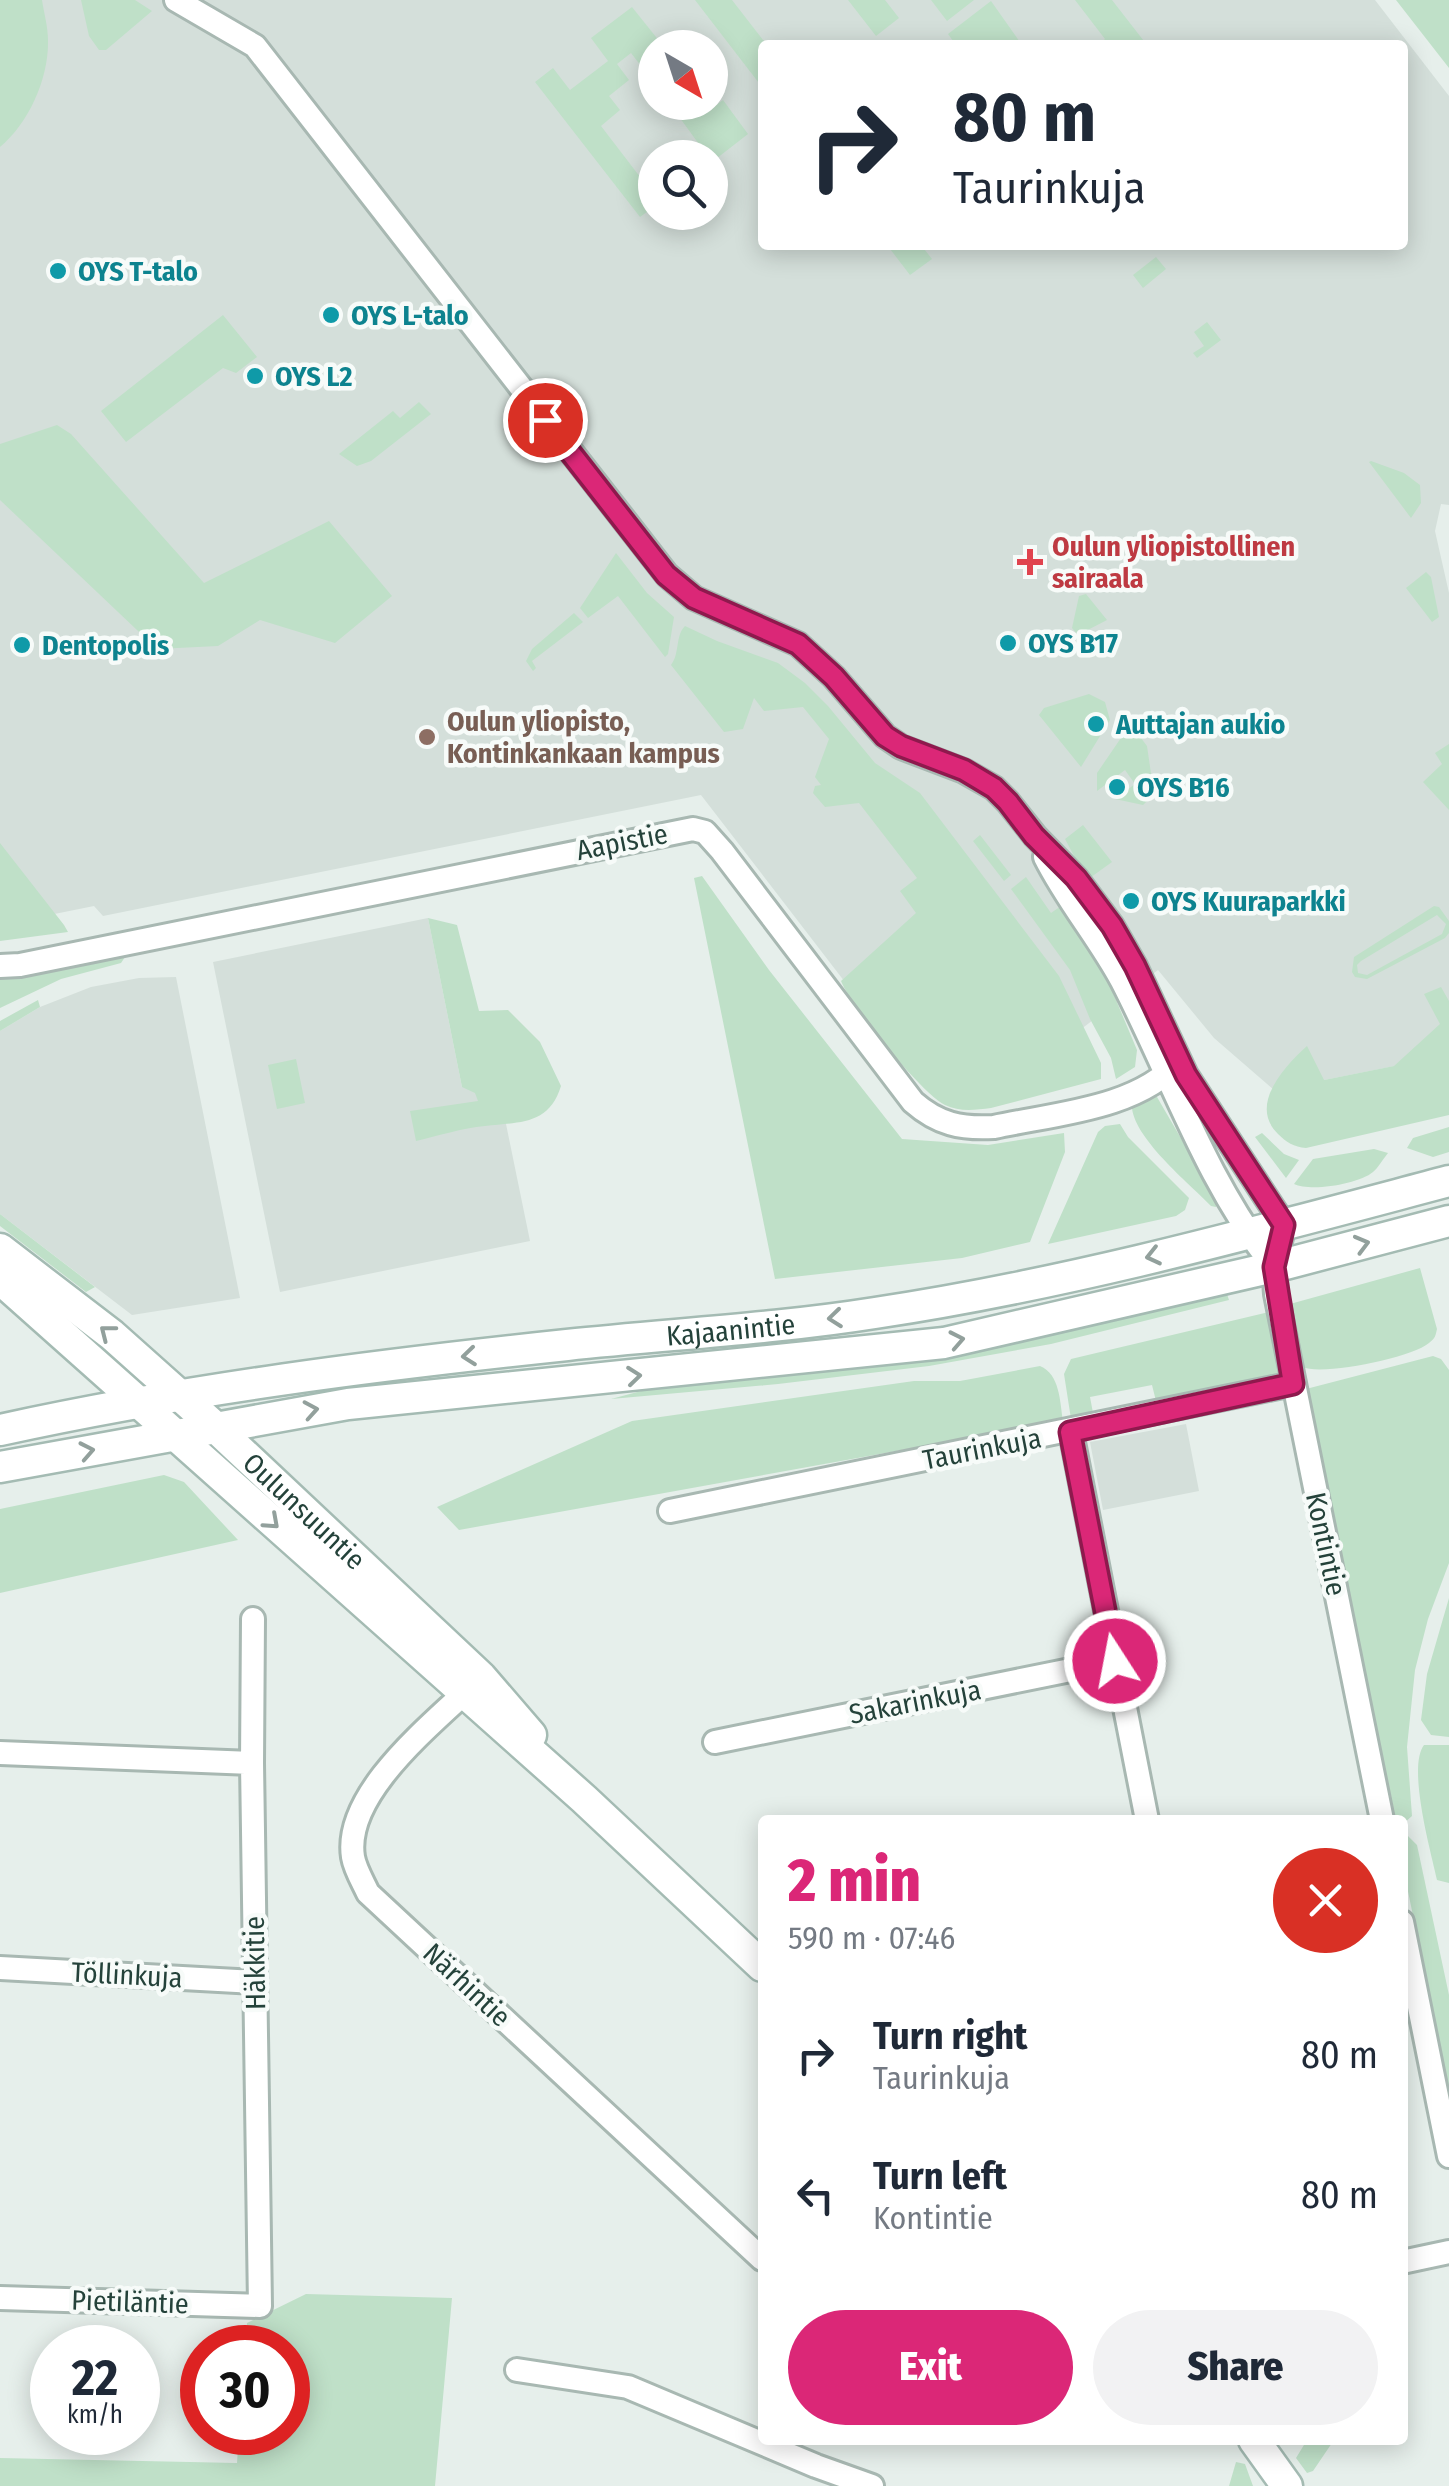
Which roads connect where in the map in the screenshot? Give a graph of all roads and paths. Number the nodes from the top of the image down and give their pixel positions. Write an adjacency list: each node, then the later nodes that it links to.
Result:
1 (176, 0): 3 (street)
2 (0, 966): 3 (street, Aapistie)
3 (1177, 1071): 6 (street); 7 (street)
4 (1449, 1181): 6 (main road, Kajaanintie)
5 (1449, 1221): 9 (main road, Kajaanintie, one-way to 5)
6 (1284, 1225): 7 (main road, Kajaanintie); 9 (street)
7 (1248, 1234): 9 (street); 12 (main road, Kajaanintie, one-way to 12)
8 (0, 1249): 12 (main road, Oulunsuuntie, one-way to 8)
9 (1274, 1267): 11 (street, Kontintie); 14 (main road, Kajaanintie, one-way to 9)
10 (0, 1279): 13 (main road, Oulunsuuntie)
11 (1293, 1384): 16 (street, Taurinkuja); 27 (street, Kontintie)
12 (180, 1396): 13 (main road, Kajaanintie); 14 (main road, Oulunsuuntie)
13 (136, 1402): 15 (main road, Kajaanintie); 17 (main road, Oulunsuuntie)
14 (214, 1426): 17 (main road, Kajaanintie); 22 (main road, Oulunsuuntie)
15 (0, 1430)
16 (1070, 1432): 19 (street, Taurinkuja); 21 (street)
17 (173, 1433): 18 (main road, Kajaanintie, one-way to 17); 22 (main road, Oulunsuuntie, one-way to 22)
18 (0, 1467)
19 (670, 1511)
20 (254, 1619): 25 (street, Häkkitie)
21 (1115, 1661): 23 (street, Sakarinkuja); 26 (street)
22 (472, 1686): 29 (main road, Oulunsuuntie); 34 (street, Närhintie)
23 (715, 1742)
24 (0, 1754): 25 (street)
25 (252, 1763): 31 (street, Häkkitie)
26 (1145, 1815)
27 (1381, 1815)
28 (1408, 1952): 32 (street)
29 (758, 1962)
30 (0, 1968): 31 (street, Töllinkuja)
31 (255, 1982): 37 (street, Häkkitie)
32 (1449, 2156)
33 (1449, 2252): 35 (street)
34 (758, 2255)
35 (1408, 2261)
36 (0, 2298): 37 (street, Pietiläntie)
37 (260, 2306)
38 (517, 2370): 39 (street)
39 (758, 2442)
40 (765, 2445): 42 (street)
41 (1258, 2445): 43 (main road)
42 (872, 2486)
43 (1288, 2486)

